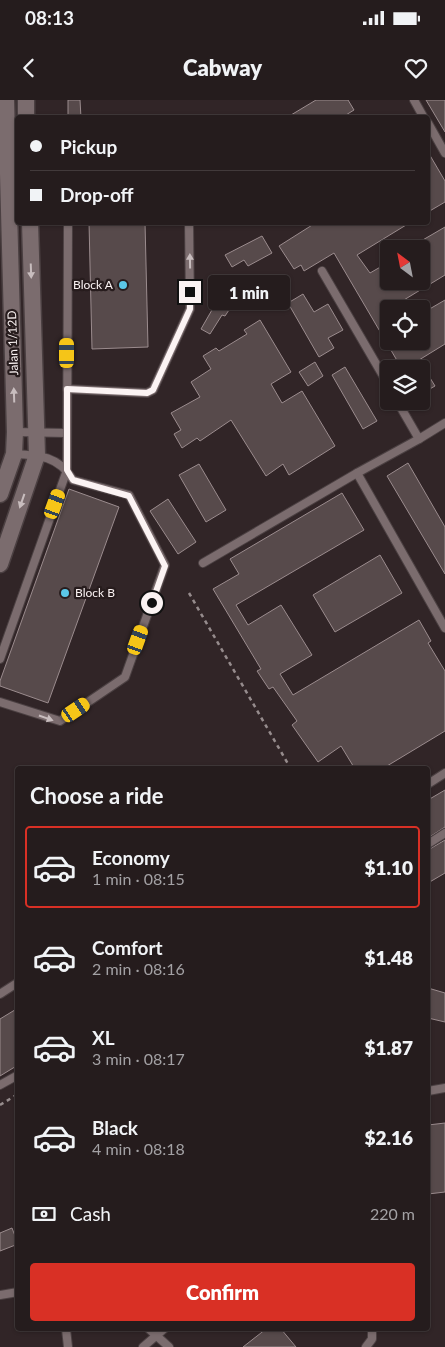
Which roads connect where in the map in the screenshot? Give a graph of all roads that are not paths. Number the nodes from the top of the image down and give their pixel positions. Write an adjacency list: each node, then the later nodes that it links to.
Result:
1 (6, 100): 16 (street, Jalan 1/12D, one-way to 1)
2 (26, 100): 4 (street)
3 (414, 100): 5 (lane)
4 (26, 115)
5 (422, 115)
6 (430, 127): 7 (lane)
7 (445, 153)
8 (30, 225): 17 (street, Jalan 1/12D, one-way to 17)
9 (68, 225): 13 (lane)
10 (189, 225): 13 (lane, one-way to 10)
11 (322, 271): 12 (lane)
12 (380, 371)
13 (67, 389): 18 (lane)
14 (402, 410): 19 (lane)
15 (445, 423): 19 (lane)
16 (15, 432): 17 (lane); 20 (street, Jalan 1/12D)
17 (37, 432): 18 (lane); 21 (street, Jalan 1/12D)
18 (67, 433): 22 (lane)
19 (419, 439): 23 (lane)
20 (14, 454): 21 (lane); 24 (street, Jalan 1/12D)
21 (37, 455): 22 (lane); 25 (street, Jalan 1/12D, one-way to 25)
22 (67, 470): 29 (lane); 30 (lane, one-way to 22)
23 (357, 473): 26 (lane); 28 (lane)
24 (0, 494)
25 (3, 548): 27 (street, Jalan 1/12D)
26 (204, 563)
27 (0, 564)
28 (445, 628)
29 (0, 659)
30 (0, 702)
31 (445, 773): 32 (lane)
32 (430, 783)
33 (445, 833): 34 (lane)
34 (430, 843)
35 (15, 984): 36 (lane)
36 (0, 994)
37 (15, 1077): 38 (lane)
38 (0, 1085)
39 (445, 1088): 40 (lane)
40 (430, 1092)
41 (15, 1292): 42 (lane)
42 (0, 1295)
43 (66, 1331): 46 (lane)
44 (372, 1331): 49 (lane)
45 (152, 1332): 47 (lane); 48 (lane)
46 (68, 1347)
47 (143, 1347)
48 (168, 1347)
49 (366, 1347)

